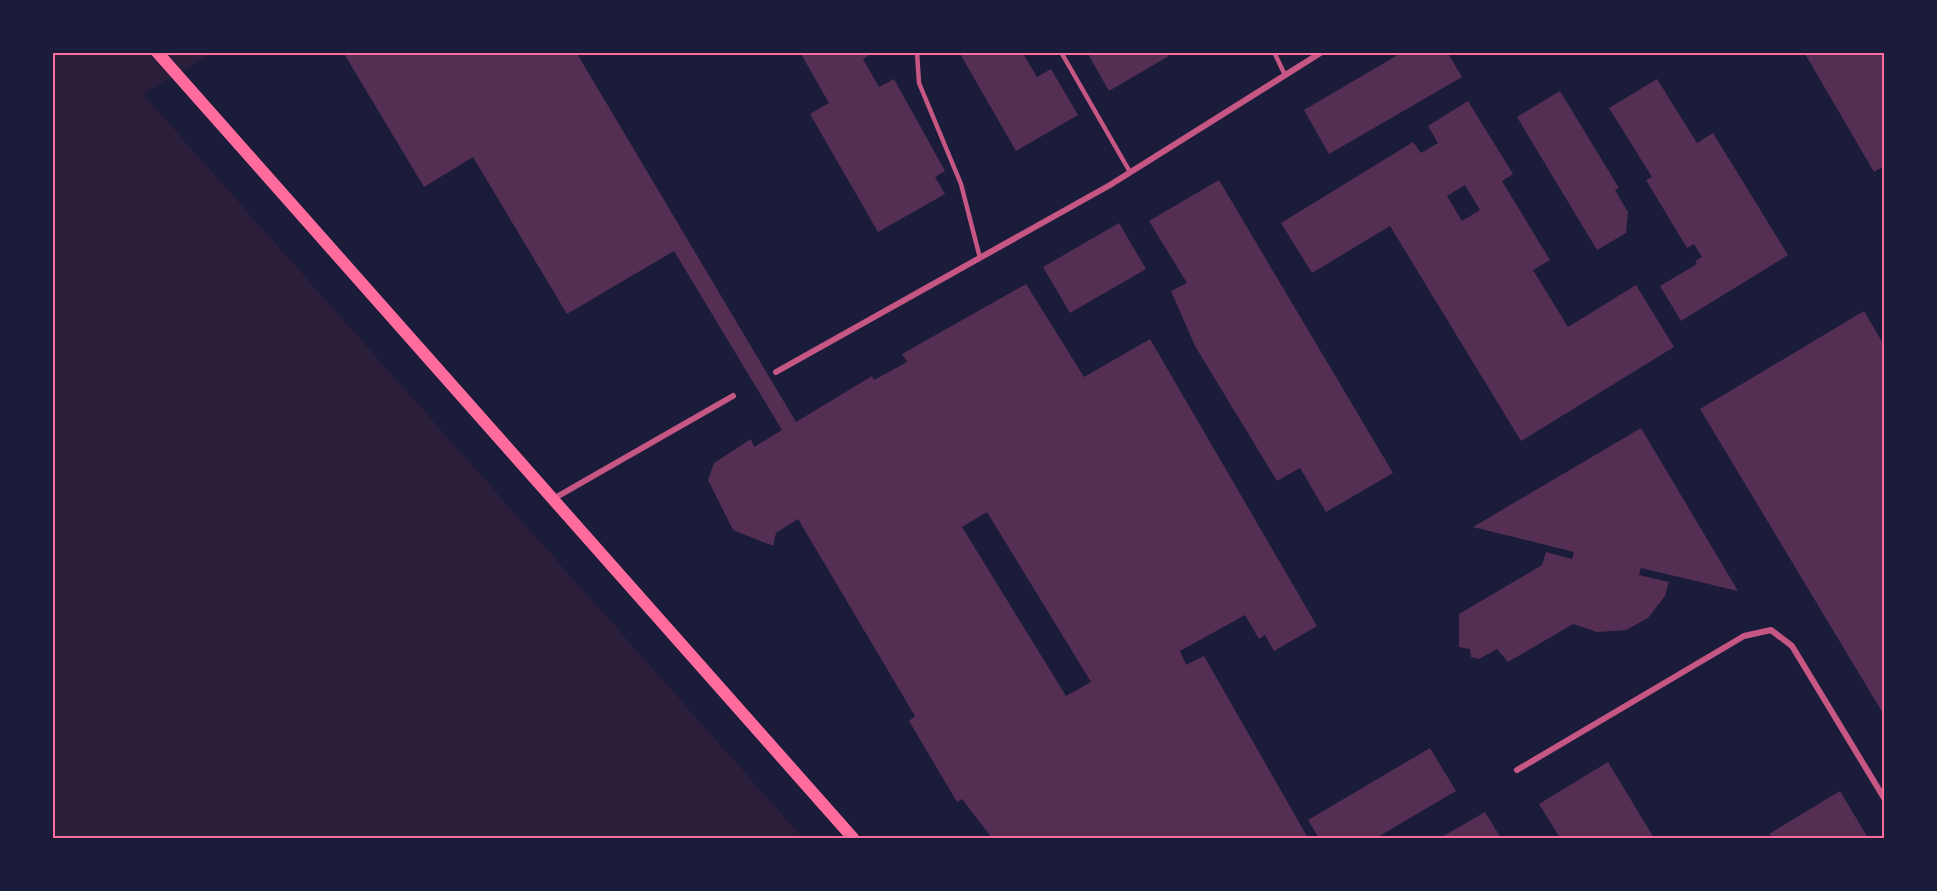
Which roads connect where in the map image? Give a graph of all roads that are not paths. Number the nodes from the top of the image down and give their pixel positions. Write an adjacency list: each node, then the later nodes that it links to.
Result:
1 (157, 52): 11 (main road)
2 (917, 52): 8 (lane)
3 (1061, 52): 7 (lane)
4 (1274, 52): 6 (lane)
5 (1322, 52): 6 (street)
6 (1286, 75): 7 (street)
7 (1130, 172): 8 (street)
8 (980, 258): 9 (street)
9 (776, 372)
10 (733, 396): 11 (street)
11 (552, 499): 14 (main road)
12 (1517, 770): 13 (street)
13 (1884, 798)
14 (853, 838)

